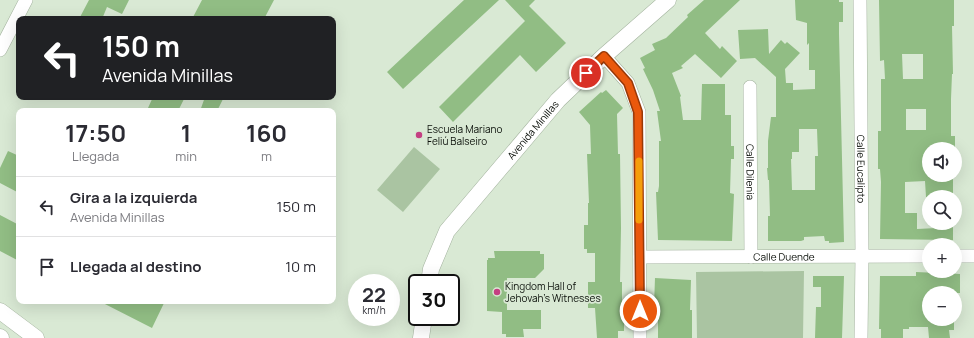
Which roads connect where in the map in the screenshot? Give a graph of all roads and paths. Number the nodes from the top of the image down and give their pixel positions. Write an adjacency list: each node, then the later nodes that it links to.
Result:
1 (26, 0): 4 (street)
2 (668, 0): 7 (main road, Avenida Minillas)
3 (860, 0): 9 (street, Calle Eucalipto)
4 (18, 16)
5 (16, 19): 6 (street)
6 (0, 50)
7 (604, 56): 13 (street); 15 (main road, Avenida Minillas)
8 (750, 87): 14 (street, Calle Dilenia)
9 (862, 256): 10 (street, Calle Duende); 14 (street, Calle Duende); 21 (street, Calle Eucalipto)
10 (922, 256)
11 (962, 256): 12 (street)
12 (974, 256)
13 (640, 257): 14 (street, Calle Duende); 20 (street)
14 (750, 257)
15 (431, 274)
16 (0, 311): 18 (main road)
17 (423, 326): 19 (main road)
18 (36, 338)
19 (421, 338)
20 (640, 338)
21 (861, 338)

